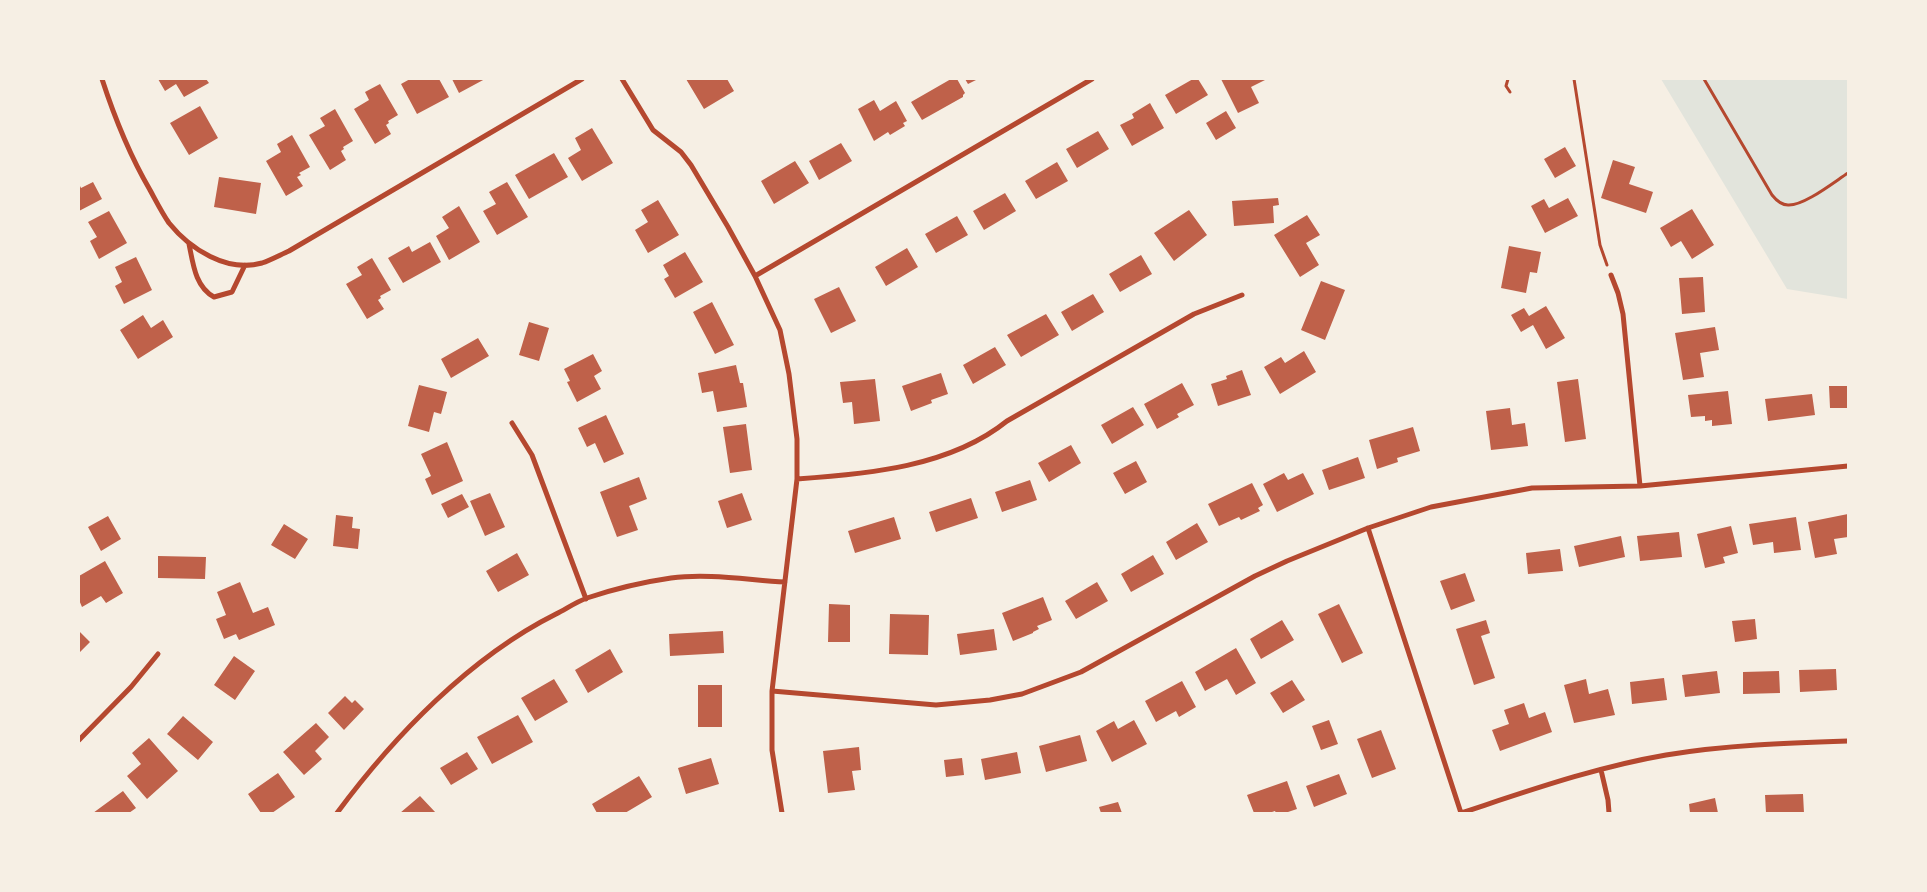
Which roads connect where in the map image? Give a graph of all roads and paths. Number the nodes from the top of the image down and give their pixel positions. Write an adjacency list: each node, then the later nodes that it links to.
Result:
1 (102, 79): 10 (street)
2 (582, 79): 11 (street)
3 (622, 79): 13 (street)
4 (1092, 79): 13 (street)
5 (1508, 79): 8 (path)
6 (1574, 79): 12 (path)
7 (1704, 79): 9 (path)
8 (1510, 92)
9 (1848, 173)
10 (189, 244): 11 (street); 11 (street)
11 (245, 265)
12 (1611, 275): 18 (street)
13 (755, 276): 17 (street)
14 (1242, 295): 17 (street)
15 (512, 423): 21 (street)
16 (1848, 466): 18 (street)
17 (797, 479): 20 (street)
18 (1640, 486): 19 (street)
19 (1368, 528): 23 (street); 29 (street)
20 (784, 582): 21 (street); 23 (street)
21 (586, 599): 27 (street)
22 (158, 654): 24 (street)
23 (772, 691): 28 (street)
24 (79, 740)
25 (1848, 740): 26 (street)
26 (1601, 770): 29 (street); 30 (street)
27 (337, 813)
28 (782, 813)
29 (1461, 813)
30 (1609, 813)

